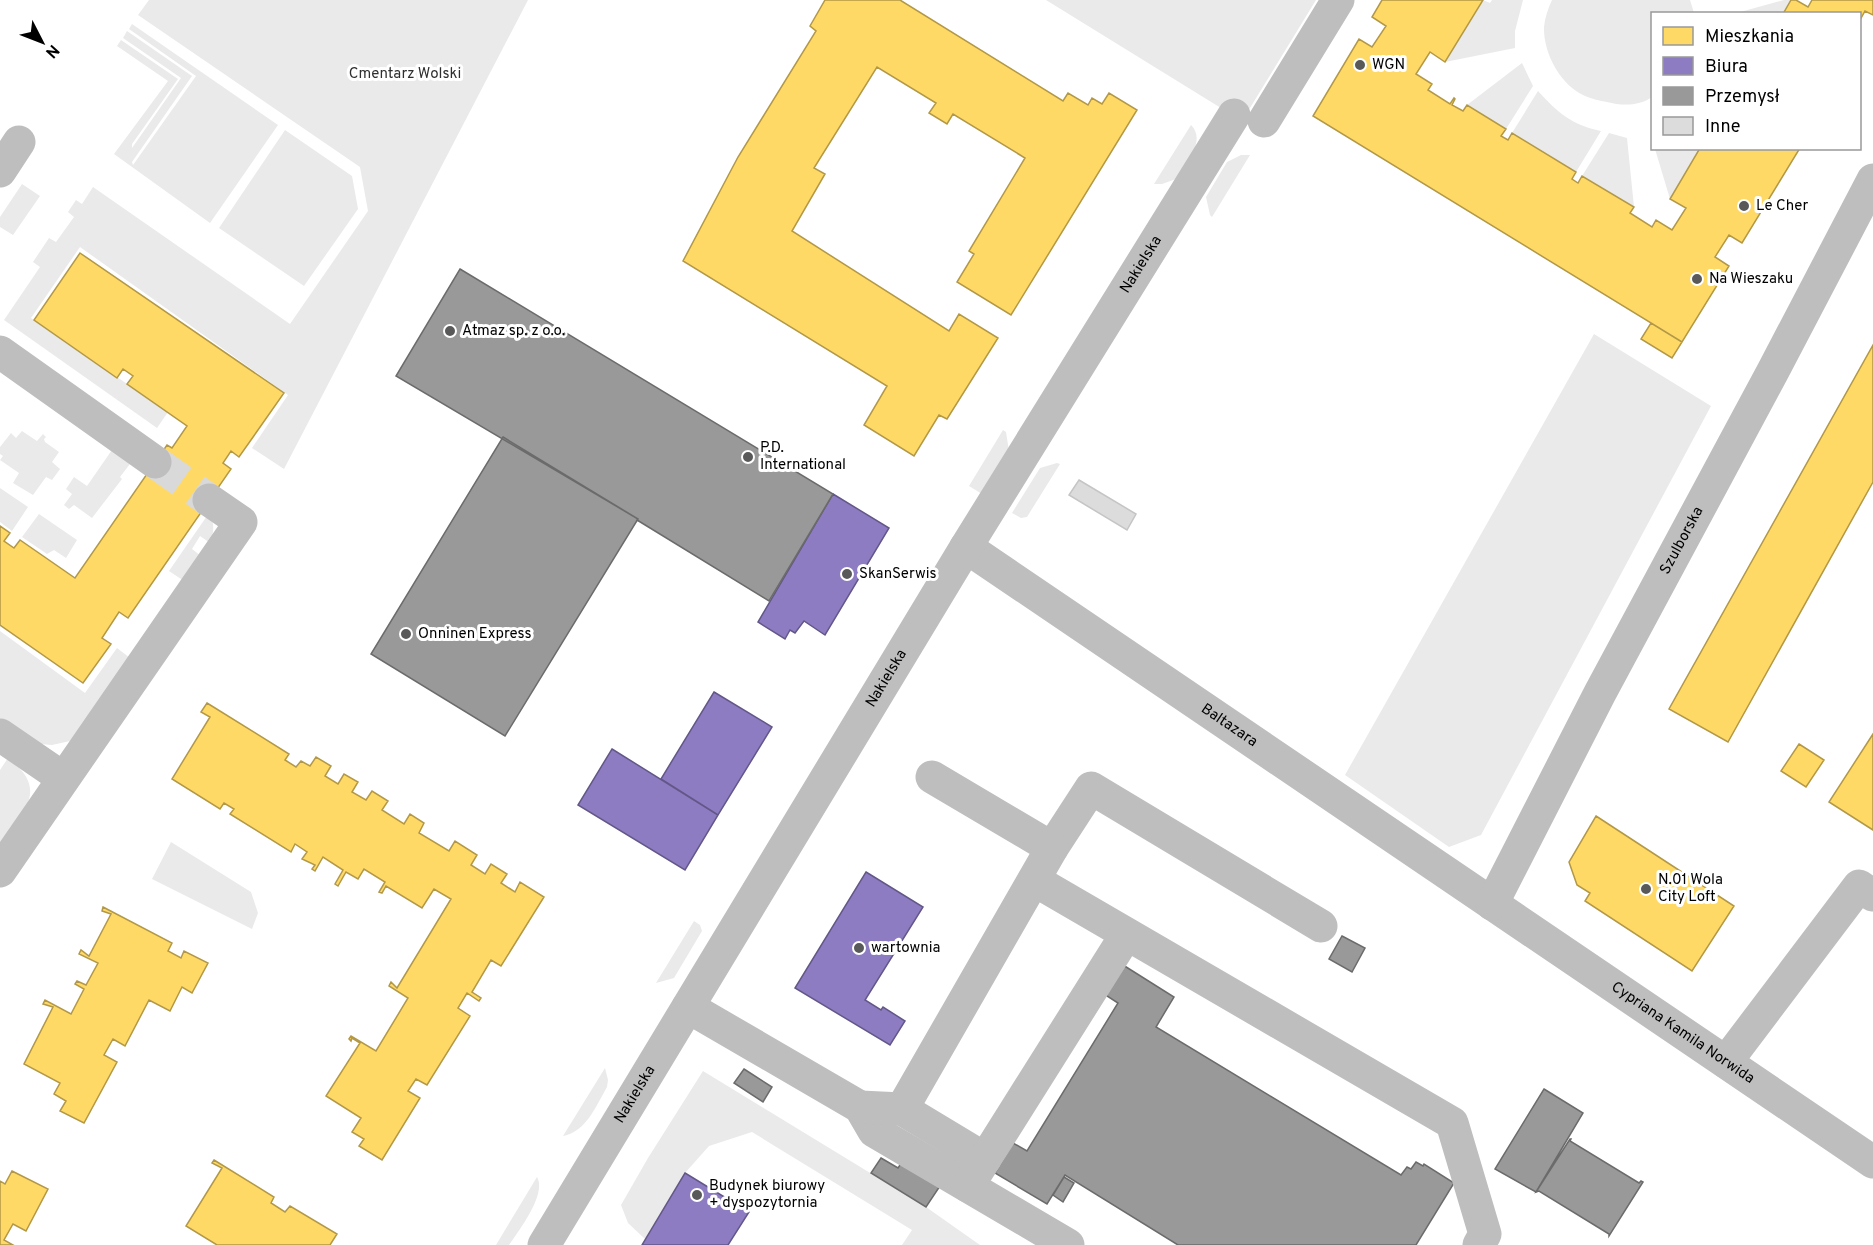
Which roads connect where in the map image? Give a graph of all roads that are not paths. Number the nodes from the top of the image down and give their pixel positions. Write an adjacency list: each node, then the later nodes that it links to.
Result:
1 (1338, 0): 8 (street, Nakielska)
2 (20, 142): 3 (street)
3 (0, 171)
4 (1873, 180): 16 (street, Szulborska)
5 (0, 352): 6 (street)
6 (155, 462)
7 (209, 500): 11 (street)
8 (966, 547): 16 (street, Baltazara); 19 (street, Nakielska)
9 (0, 735): 11 (street)
10 (932, 777): 12 (street)
11 (63, 778): 13 (street)
12 (1052, 848): 14 (street); 17 (street)
13 (0, 871)
14 (1034, 880): 18 (street); 22 (street)
15 (1873, 895): 20 (street)
16 (1492, 904): 20 (street, Cypriana Kamila Norwida)
17 (1321, 926)
18 (1126, 935): 24 (street); 27 (street)
19 (688, 1007): 21 (street); 25 (street, Nakielska)
20 (1726, 1062): 23 (street, Cypriana Kamila Norwida)
21 (860, 1107): 22 (street); 24 (street)
22 (902, 1109): 24 (street)
23 (1873, 1162)
24 (976, 1173): 26 (street)
25 (544, 1245)
26 (1068, 1245)
27 (1479, 1245)

